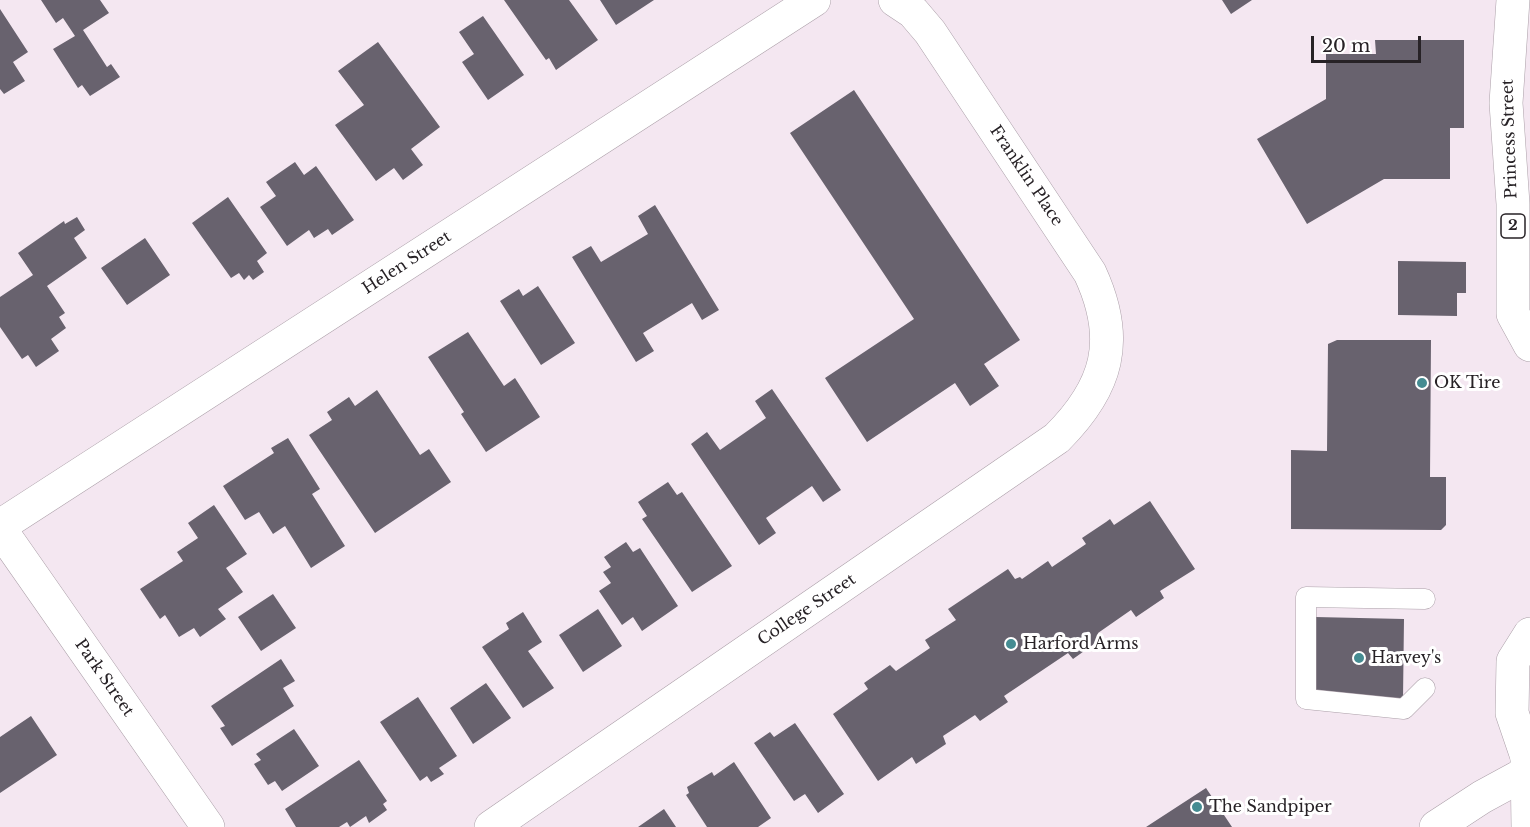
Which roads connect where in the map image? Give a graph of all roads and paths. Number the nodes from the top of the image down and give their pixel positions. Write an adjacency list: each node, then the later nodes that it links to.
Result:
1 (814, 0): 8 (street, Helen Street)
2 (895, 0): 7 (street, Franklin Place)
3 (1494, 0): 5 (street)
4 (1513, 0): 5 (street, Princess Street / 2)
5 (1506, 103): 6 (street, Princess Street / 2)
6 (1530, 345)
7 (1103, 373): 14 (street, College Street)
8 (0, 527): 13 (street, Park Street)
9 (1425, 599): 11 (lane)
10 (1530, 634): 12 (street)
11 (1425, 688)
12 (1528, 760): 15 (street); 16 (street)
13 (208, 827)
14 (491, 827)
15 (1436, 827)
16 (1528, 827)

